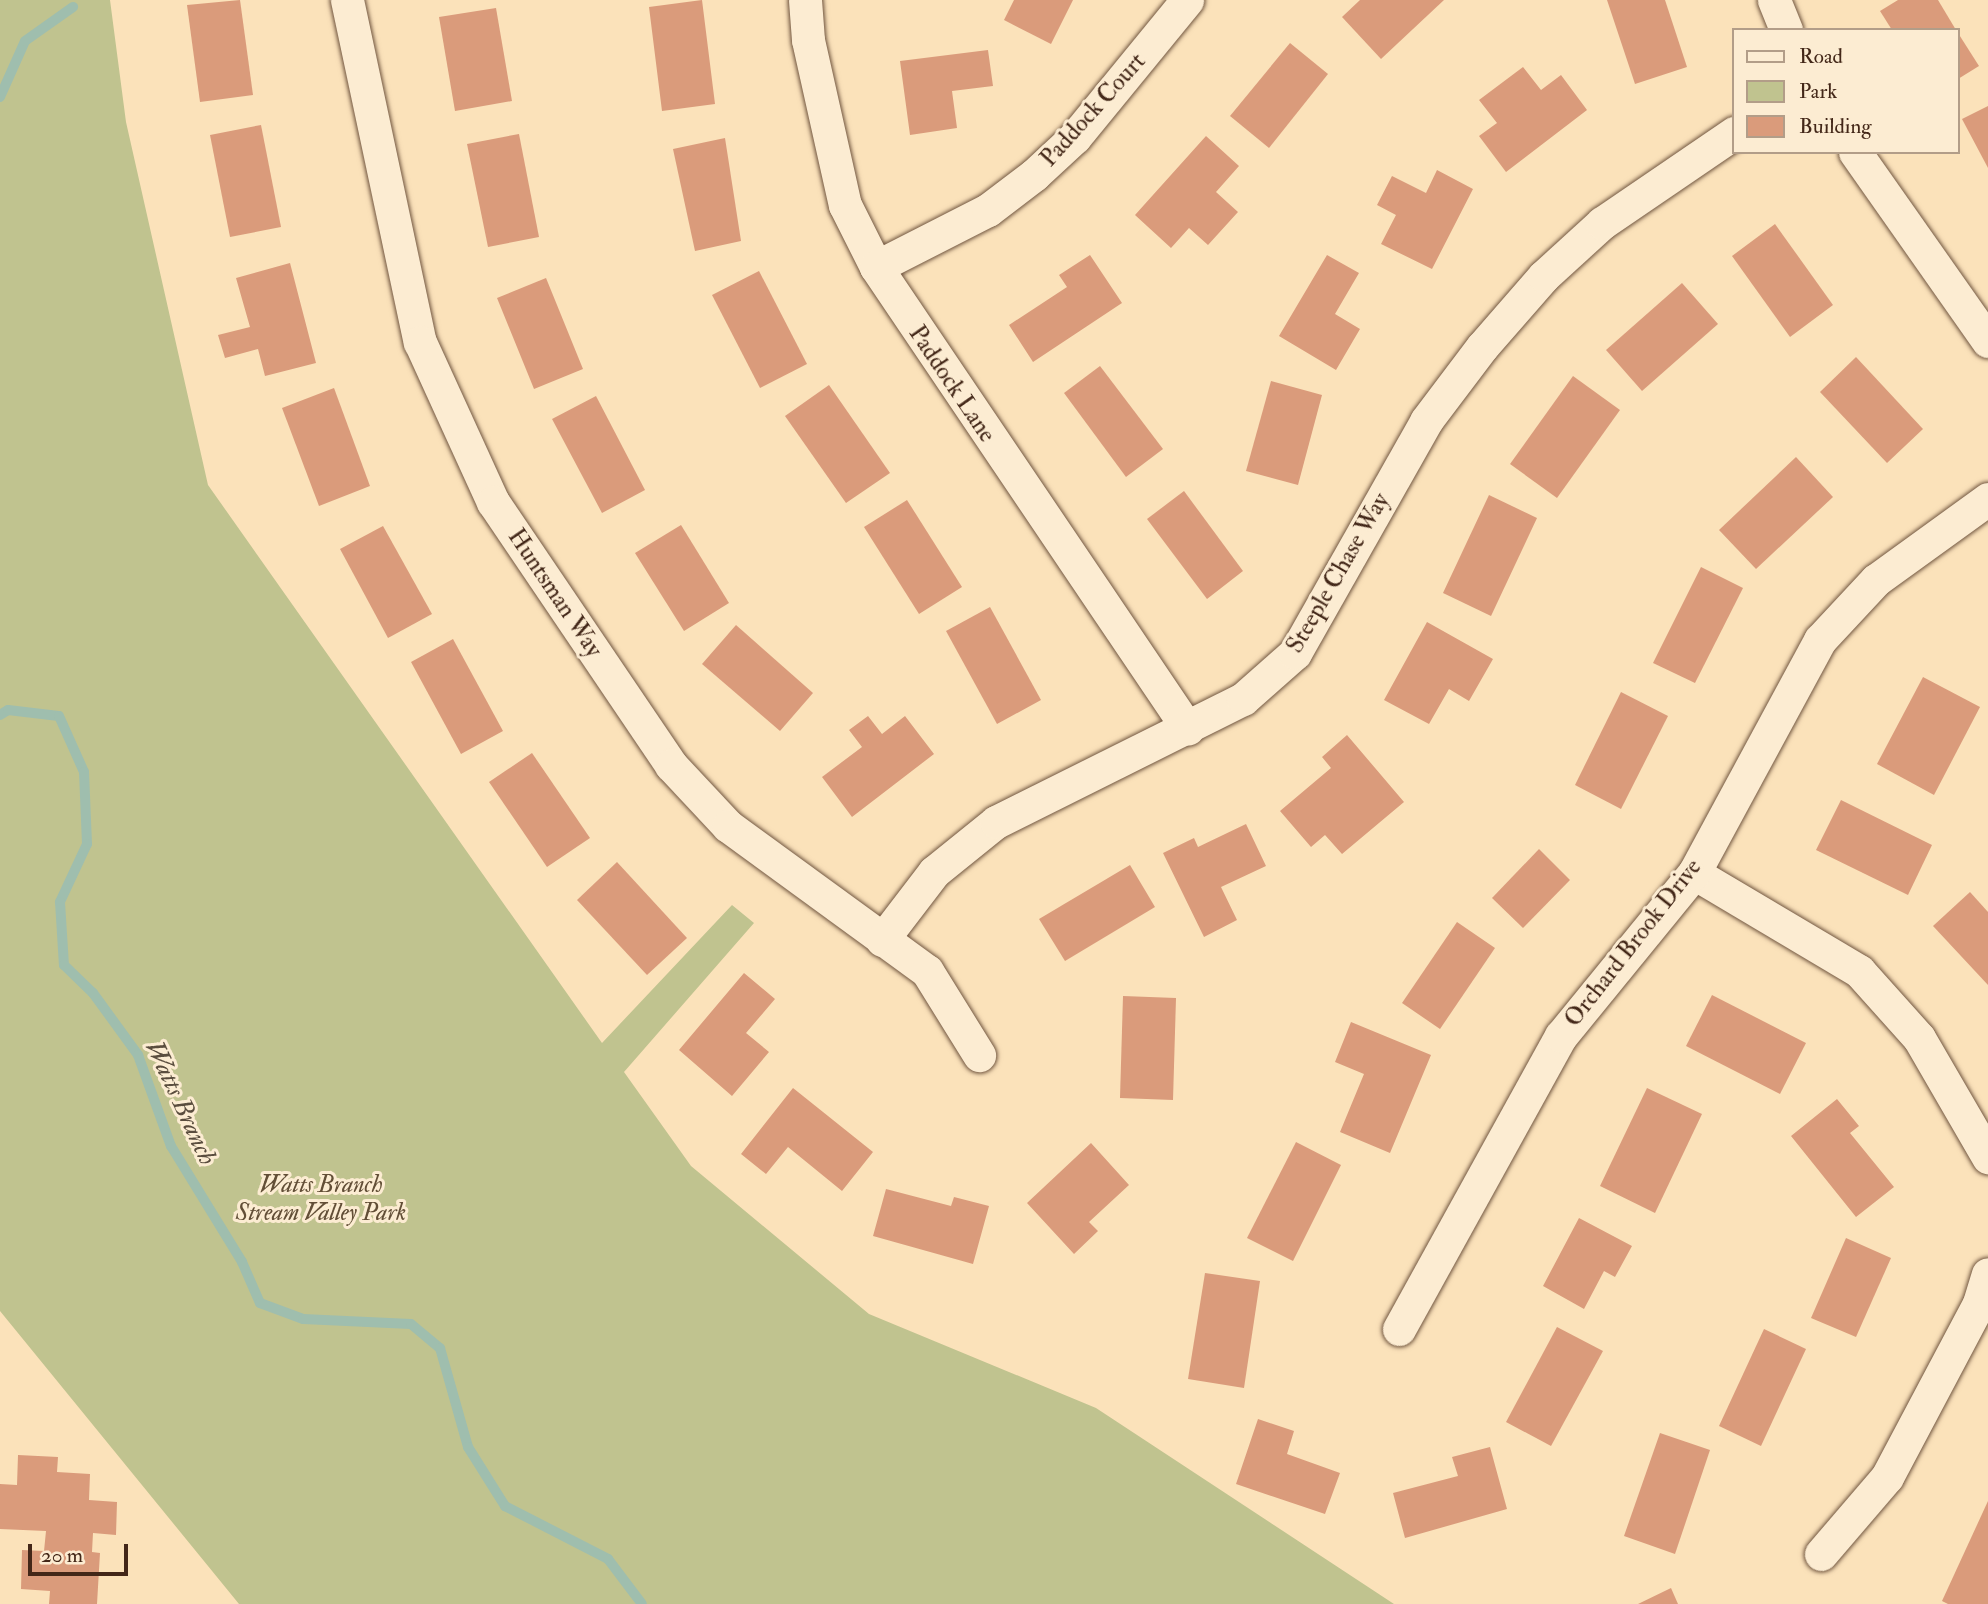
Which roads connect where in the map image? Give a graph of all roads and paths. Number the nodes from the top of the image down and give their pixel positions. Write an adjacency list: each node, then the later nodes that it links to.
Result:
1 (347, 0): 13 (street, Huntsman Way)
2 (805, 0): 8 (street, Paddock Lane)
3 (1187, 0): 8 (street, Paddock Court)
4 (1774, 0): 5 (street)
5 (1785, 28)
6 (1732, 134): 11 (street, Steeple Chase Way)
7 (1856, 154): 9 (street)
8 (876, 267): 11 (street, Paddock Lane)
9 (1988, 341)
10 (1988, 499): 12 (street, Orchard Brook Drive)
11 (1188, 729): 13 (street, Steeple Chase Way)
12 (1693, 873): 15 (street); 17 (street, Orchard Brook Drive)
13 (882, 940): 14 (street, Huntsman Way)
14 (979, 1055)
15 (1988, 1157)
16 (1988, 1274): 18 (street)
17 (1399, 1329)
18 (1821, 1554)

